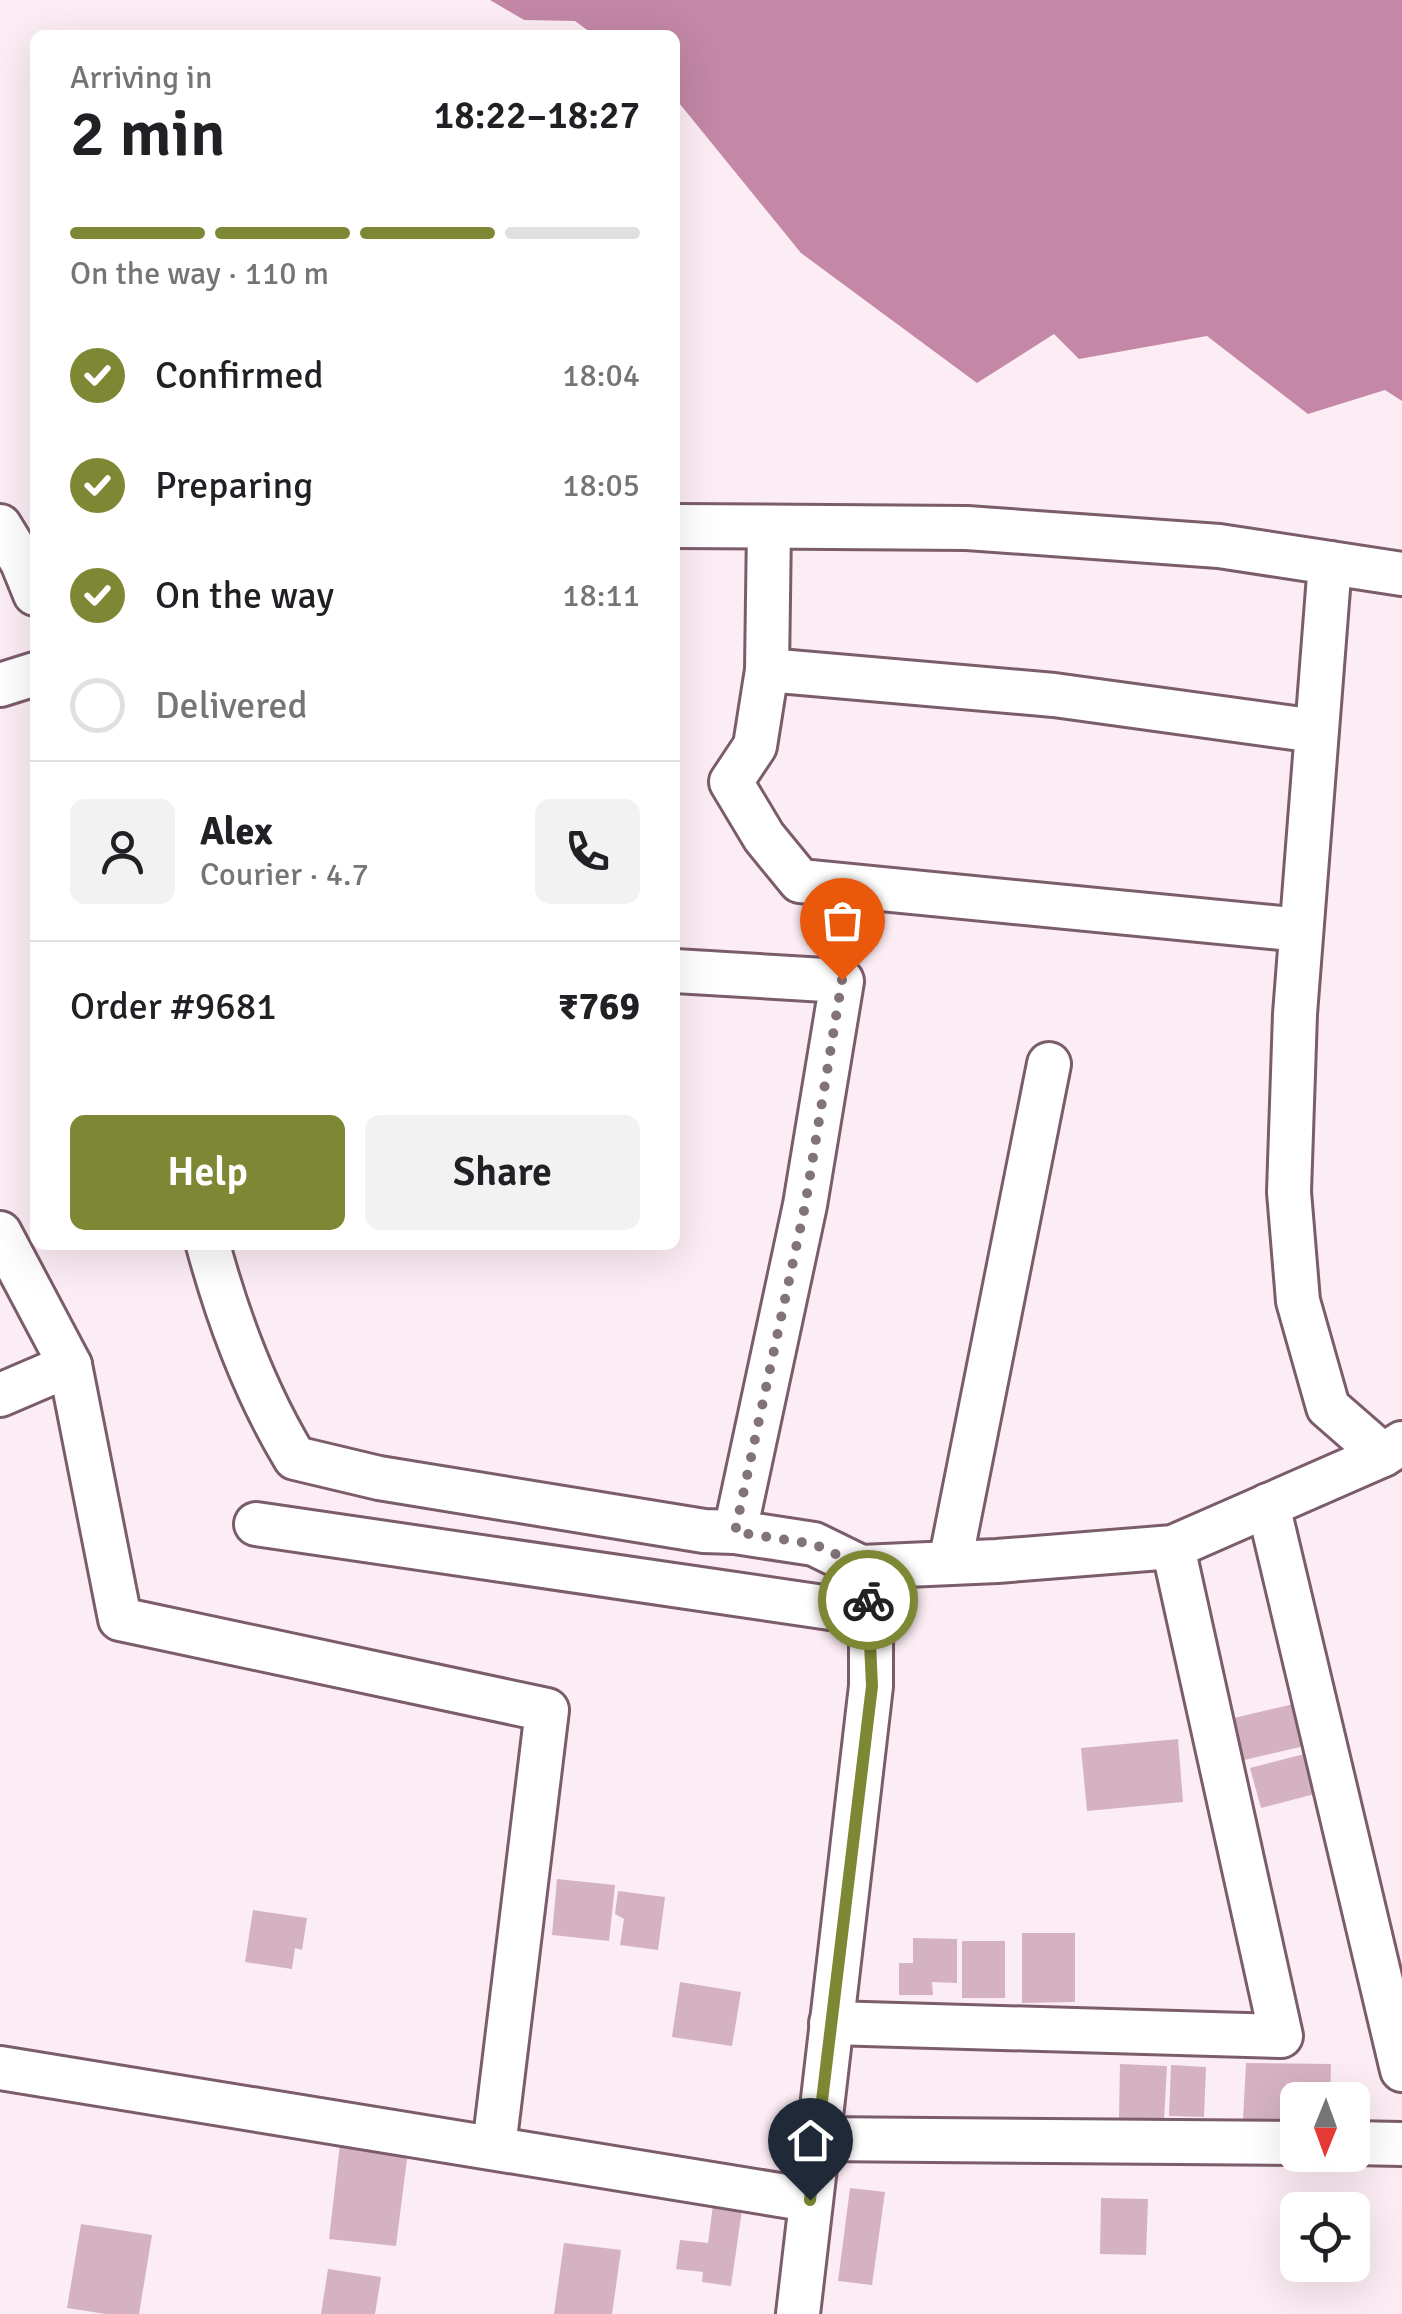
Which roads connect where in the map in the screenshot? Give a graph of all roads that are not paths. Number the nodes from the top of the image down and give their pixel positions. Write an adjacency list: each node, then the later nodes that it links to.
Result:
1 (0, 526): 6 (street)
2 (680, 526): 3 (street)
3 (769, 527): 4 (street); 7 (street)
4 (1330, 563): 5 (street); 10 (street)
5 (1402, 574)
6 (30, 582)
7 (767, 670): 10 (street); 11 (street)
8 (30, 676): 9 (street)
9 (0, 685)
10 (1316, 731): 11 (street)
11 (1301, 930): 18 (street)
12 (680, 971): 21 (street)
13 (1049, 1064): 23 (street)
14 (0, 1233): 16 (street)
15 (209, 1250): 21 (street)
16 (70, 1365): 17 (street); 33 (street)
17 (0, 1395)
18 (1392, 1449): 19 (street)
19 (1268, 1506): 22 (street); 28 (street)
20 (256, 1524): 25 (street)
21 (735, 1532): 24 (street)
22 (1173, 1546): 23 (street); 26 (street)
23 (950, 1562): 24 (street)
24 (861, 1566): 25 (street)
25 (871, 1614): 26 (street)
26 (831, 2024): 29 (street)
27 (0, 2068): 33 (street)
28 (1402, 2070)
29 (817, 2139): 30 (street); 34 (street)
30 (1280, 2143)
31 (1370, 2144): 32 (street)
32 (1402, 2144)
33 (494, 2147): 34 (street)
34 (810, 2200): 35 (street)
35 (798, 2314)

